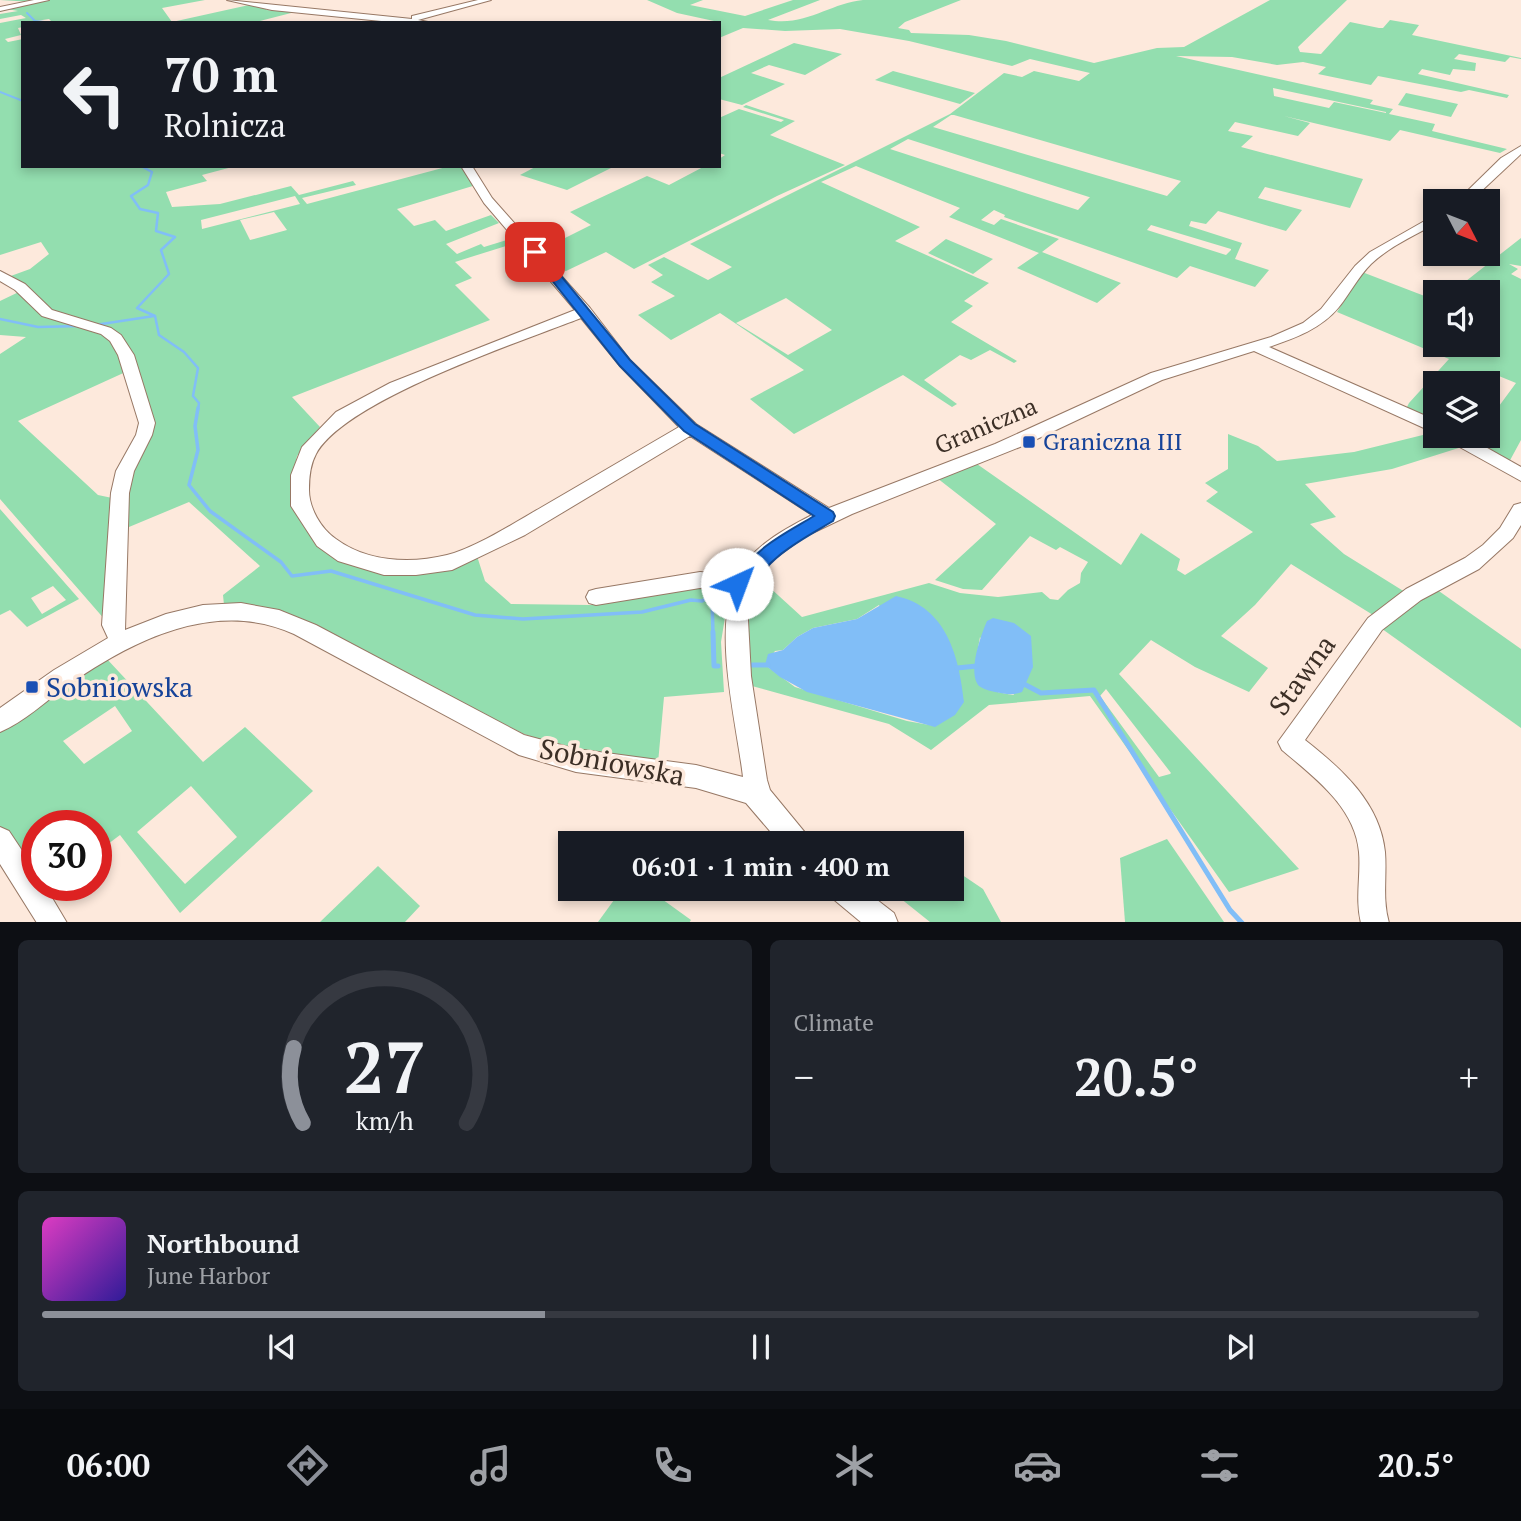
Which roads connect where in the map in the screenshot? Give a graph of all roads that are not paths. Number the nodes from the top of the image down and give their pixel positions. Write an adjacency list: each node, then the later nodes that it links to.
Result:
1 (45, 0): 4 (street)
2 (231, 0): 5 (street)
3 (487, 0): 5 (street)
4 (0, 9)
5 (411, 20): 6 (street)
6 (417, 21)
7 (1521, 149): 9 (street)
8 (467, 168): 12 (street)
9 (1478, 189)
10 (1423, 226): 13 (street, Graniczna)
11 (0, 275): 22 (street)
12 (585, 311): 15 (street); 15 (street)
13 (1255, 346): 14 (street); 19 (street, Graniczna)
14 (1423, 422)
15 (690, 428): 19 (street)
16 (1474, 448): 17 (street)
17 (1521, 475)
18 (1521, 510): 30 (street, Stawna)
19 (827, 516): 20 (street, Graniczna)
20 (744, 584): 21 (street); 24 (street, Graniczna)
21 (596, 597)
22 (120, 642): 23 (street, Sobniowska); 24 (street, Sobniowska)
23 (0, 721)
24 (760, 797): 25 (street)
25 (787, 831)
26 (0, 839): 28 (street)
27 (857, 901): 29 (street)
28 (53, 922)
29 (884, 922)
30 (1375, 922)

